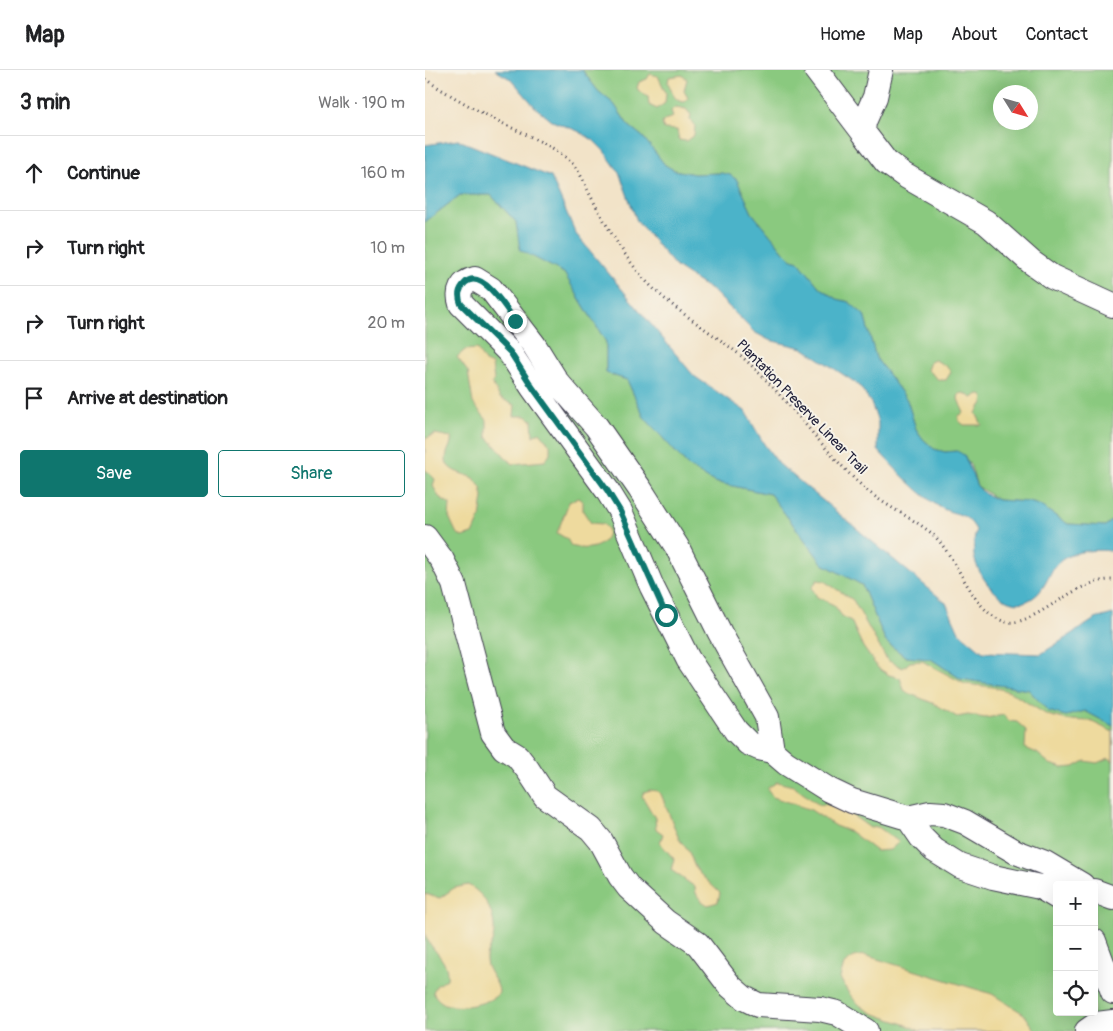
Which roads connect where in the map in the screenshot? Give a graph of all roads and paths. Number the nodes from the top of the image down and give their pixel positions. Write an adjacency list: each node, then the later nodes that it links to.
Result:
1 (816, 70): 4 (lane)
2 (881, 70): 4 (lane)
3 (425, 79): 7 (path, Plantation Preserve Linear Trail)
4 (863, 132): 5 (lane)
5 (1113, 305)
6 (425, 537): 17 (lane)
7 (1113, 580)
8 (772, 751): 8 (lane); 9 (lane)
9 (908, 818): 10 (lane); 12 (lane)
10 (1075, 881)
11 (1098, 892): 13 (lane)
12 (1053, 895)
13 (1113, 898)
14 (1098, 953): 15 (lane)
15 (1113, 992)
16 (1113, 1022): 18 (lane)
17 (866, 1031)
18 (1087, 1031)

